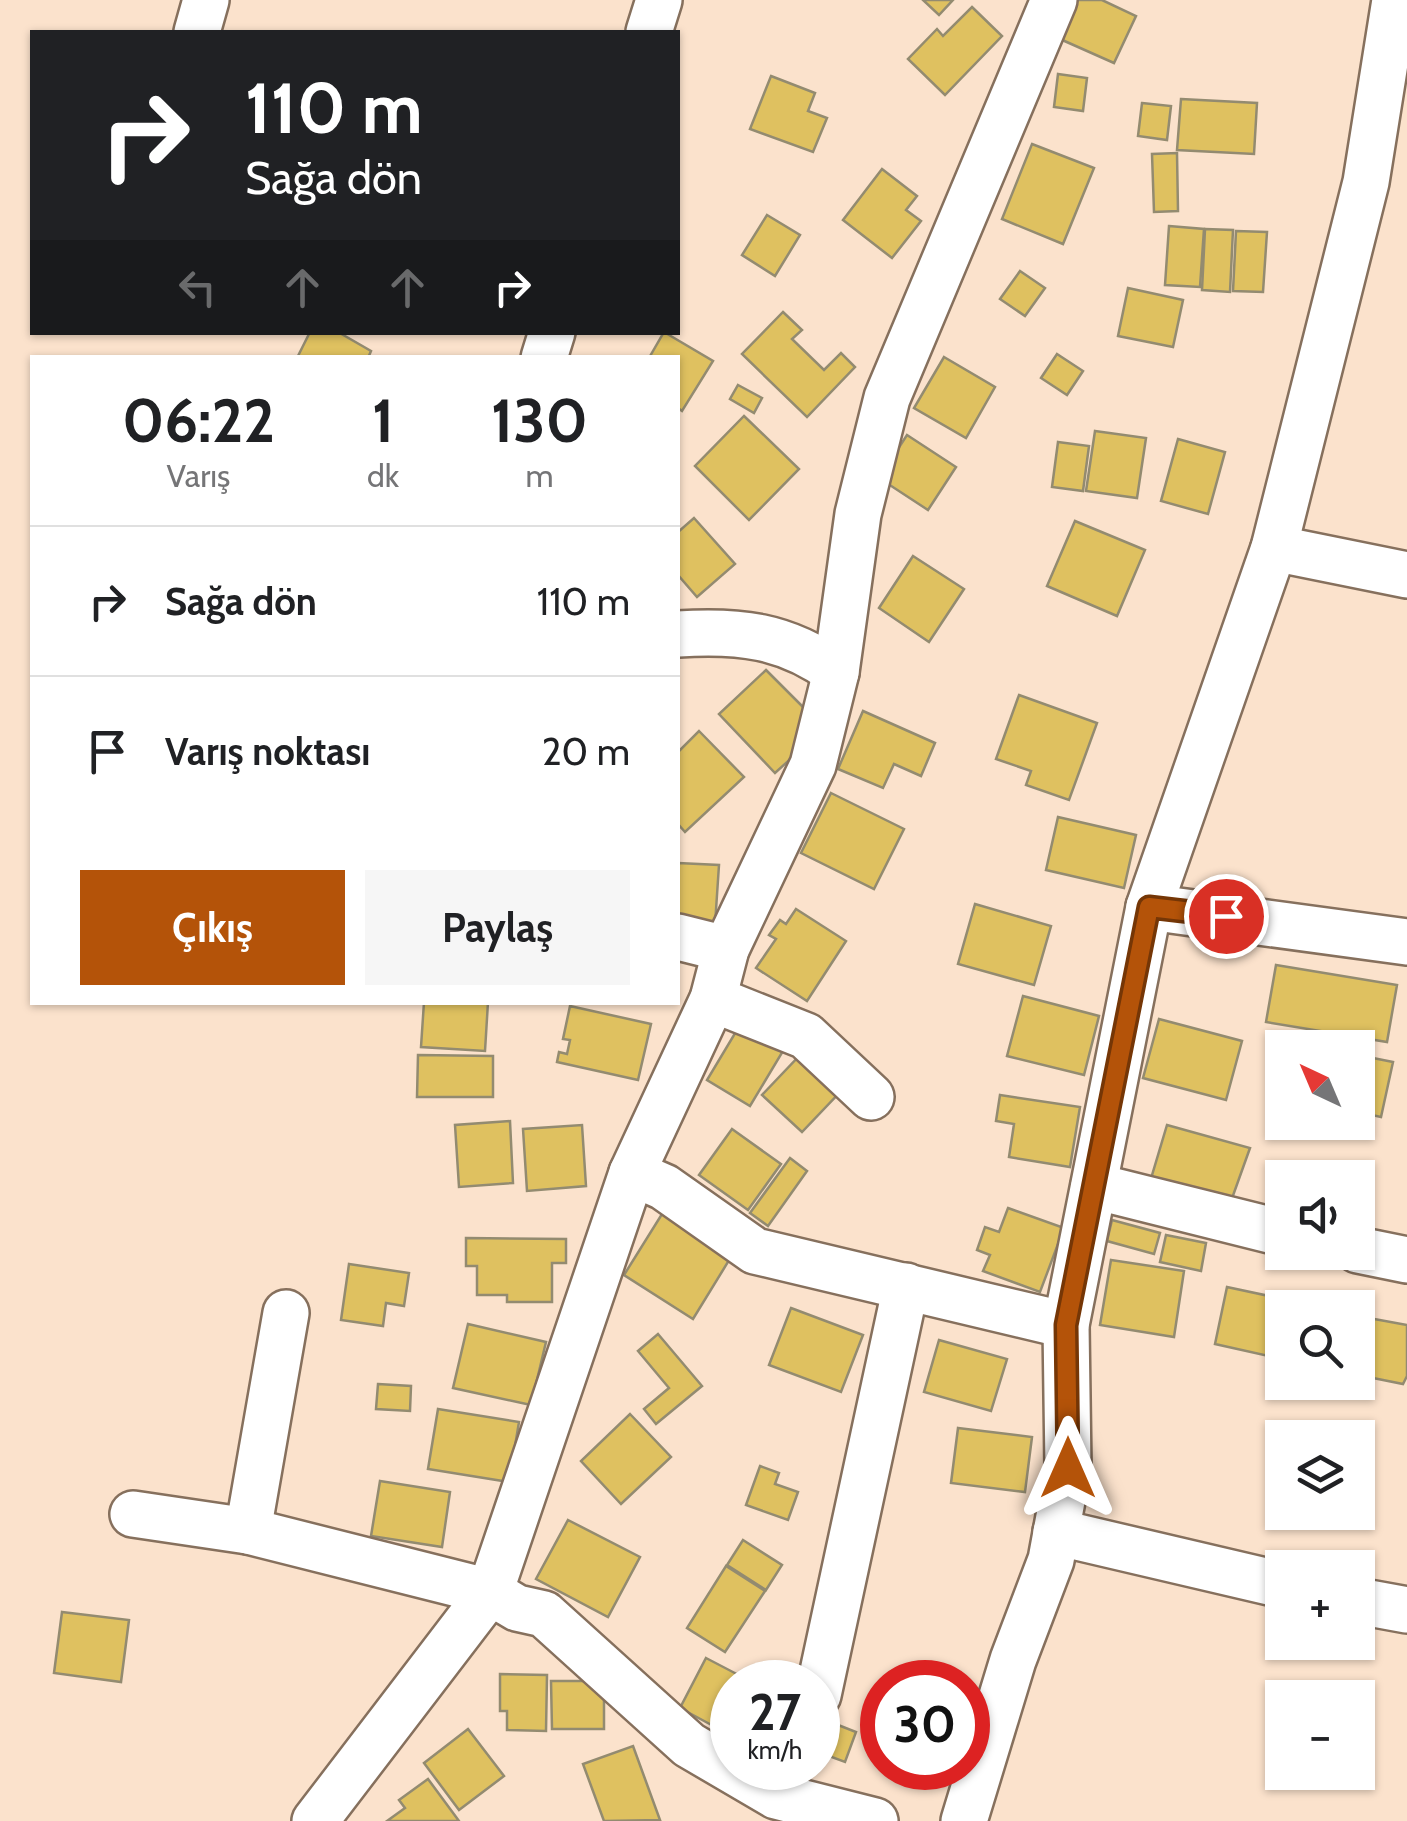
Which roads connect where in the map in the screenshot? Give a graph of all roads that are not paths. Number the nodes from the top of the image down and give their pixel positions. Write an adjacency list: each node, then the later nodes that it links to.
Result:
1 (206, 0): 5 (street)
2 (659, 0): 6 (street)
3 (1054, 0): 10 (street)
4 (1395, 0): 7 (street)
5 (198, 30)
6 (650, 30)
7 (1274, 548): 8 (street); 11 (street)
8 (1407, 575)
9 (680, 634): 10 (street)
10 (836, 672): 14 (street)
11 (1149, 907): 13 (street); 18 (street)
12 (680, 937): 14 (street)
13 (1407, 942)
14 (726, 949): 15 (street)
15 (714, 1000): 16 (street); 17 (street)
16 (871, 1098)
17 (632, 1173): 22 (street); 29 (street)
18 (1094, 1186): 19 (street); 24 (street)
19 (1265, 1230)
20 (1375, 1253): 21 (street)
21 (1407, 1260)
22 (906, 1286): 24 (street); 32 (street)
23 (286, 1313): 26 (street)
24 (1066, 1325): 27 (street)
25 (133, 1514): 26 (street)
26 (248, 1531): 29 (street)
27 (1056, 1532): 28 (street); 36 (street)
28 (1265, 1581)
29 (490, 1592): 33 (street); 34 (street)
30 (1375, 1604): 31 (street)
31 (1407, 1610)
32 (825, 1660)
33 (777, 1795): 35 (street)
34 (314, 1821)
35 (875, 1821)
36 (964, 1821)

